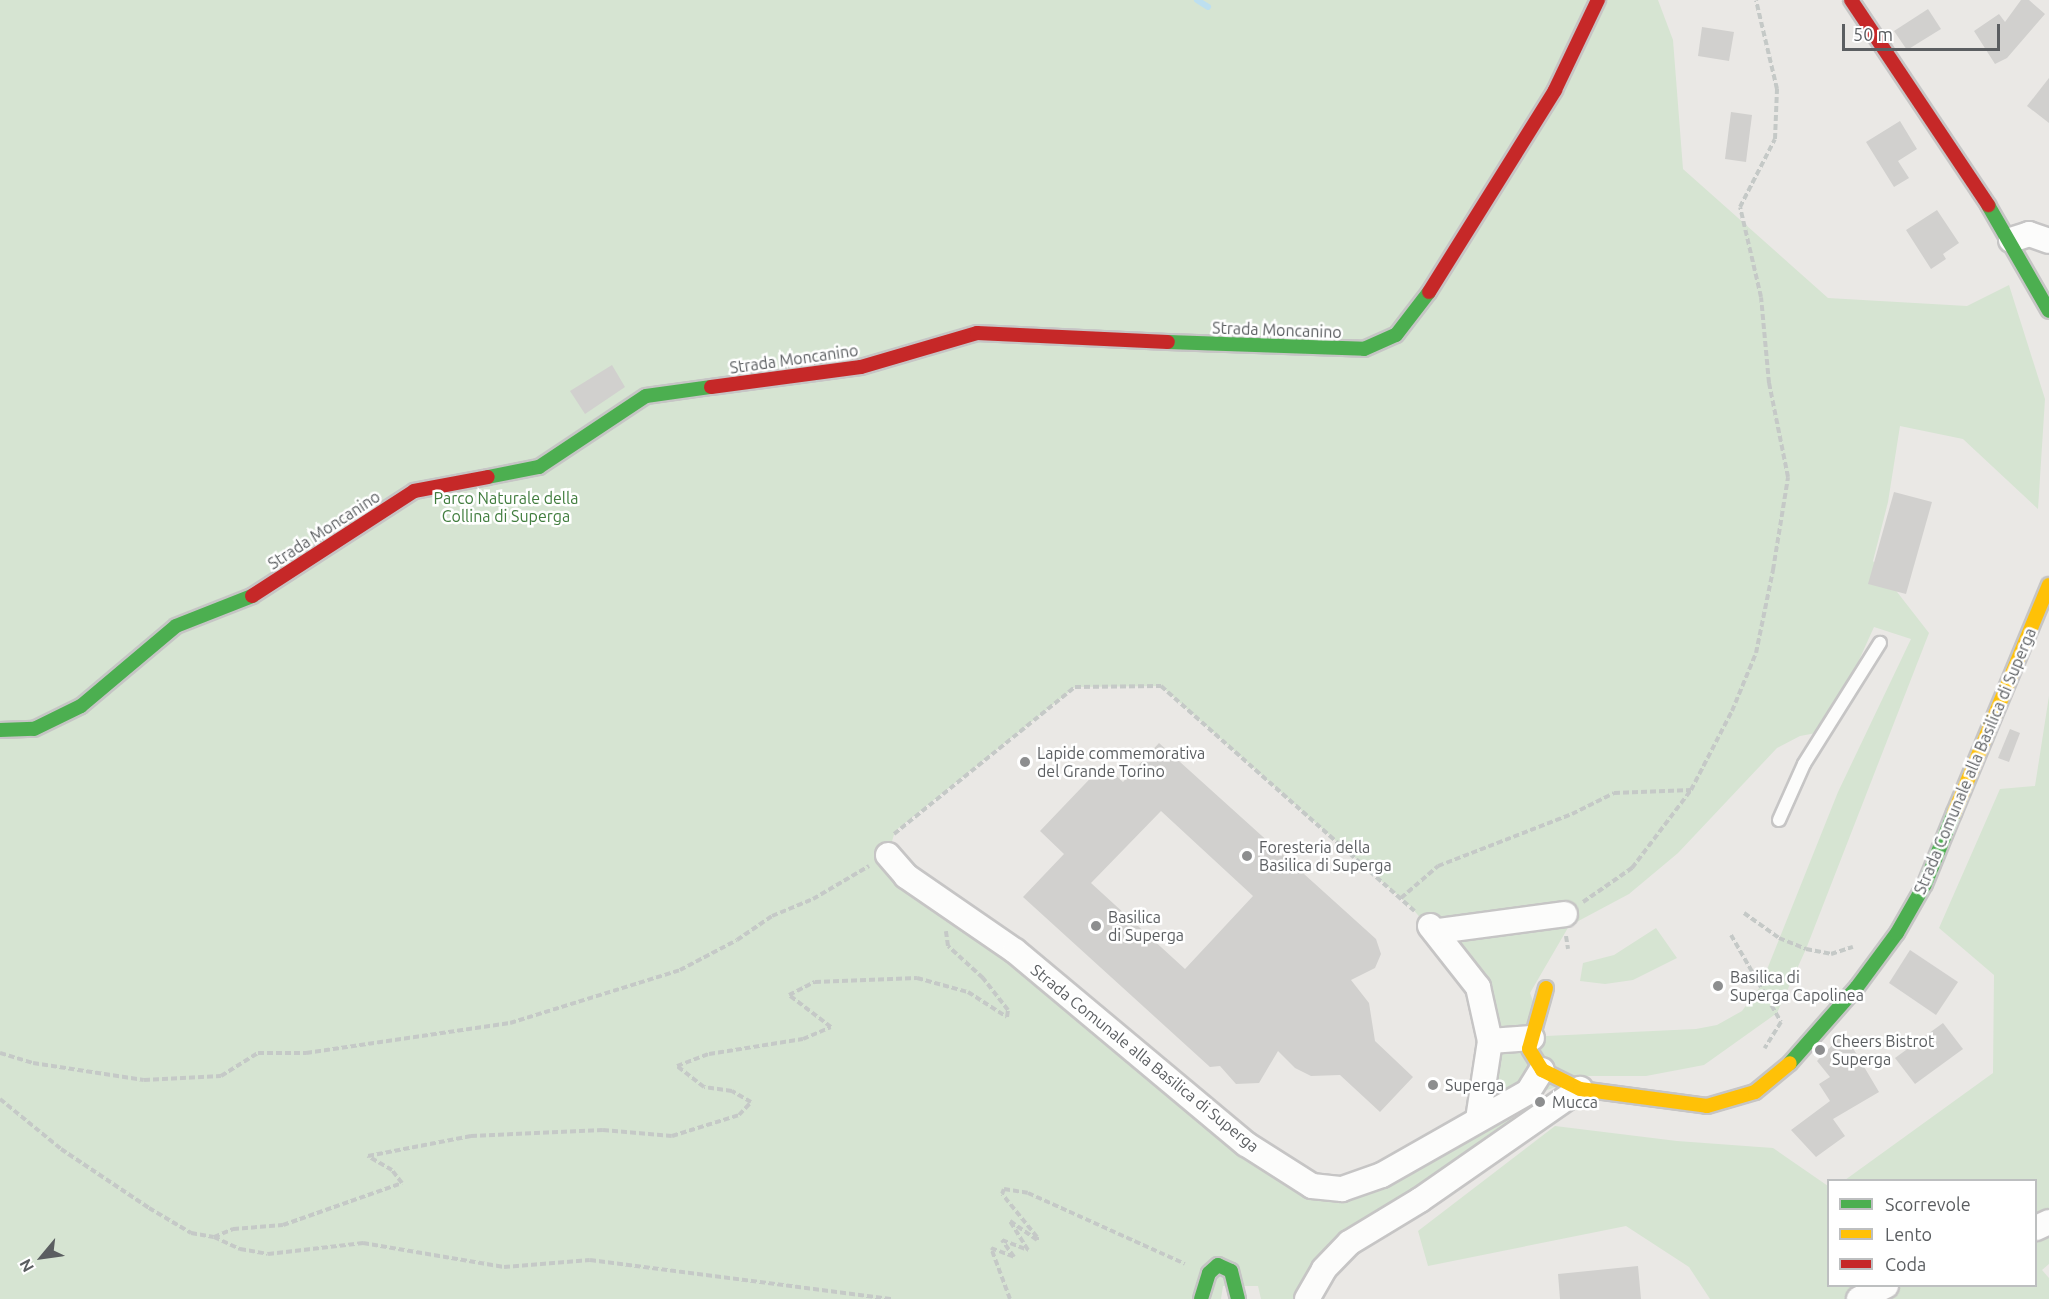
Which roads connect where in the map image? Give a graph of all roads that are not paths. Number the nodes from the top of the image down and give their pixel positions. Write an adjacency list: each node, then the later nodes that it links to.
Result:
1 (1598, 0): 8 (street, Strada Moncanino)
2 (1851, 0): 3 (street)
3 (2011, 240): 4 (street); 5 (street)
4 (2049, 241)
5 (2049, 311)
6 (2049, 585): 16 (street, Strada Comunale alla Basilica di Superga)
7 (1880, 643): 9 (lane)
8 (0, 730)
9 (1779, 820)
10 (888, 855): 17 (street, Strada Comunale alla Basilica di Superga)
11 (1565, 914): 14 (street)
12 (1546, 988): 13 (street)
13 (1532, 1038): 14 (street); 15 (street)
14 (1490, 1041): 17 (street)
15 (1537, 1080): 16 (street, Strada Comunale alla Basilica di Superga); 17 (street, Strada Comunale alla Basilica di Superga)
16 (1580, 1089): 21 (street)
17 (1478, 1119)
18 (1884, 1287): 22 (street)
19 (1202, 1299): 20 (street)
20 (1238, 1299)
21 (1307, 1299)
22 (1859, 1299)

